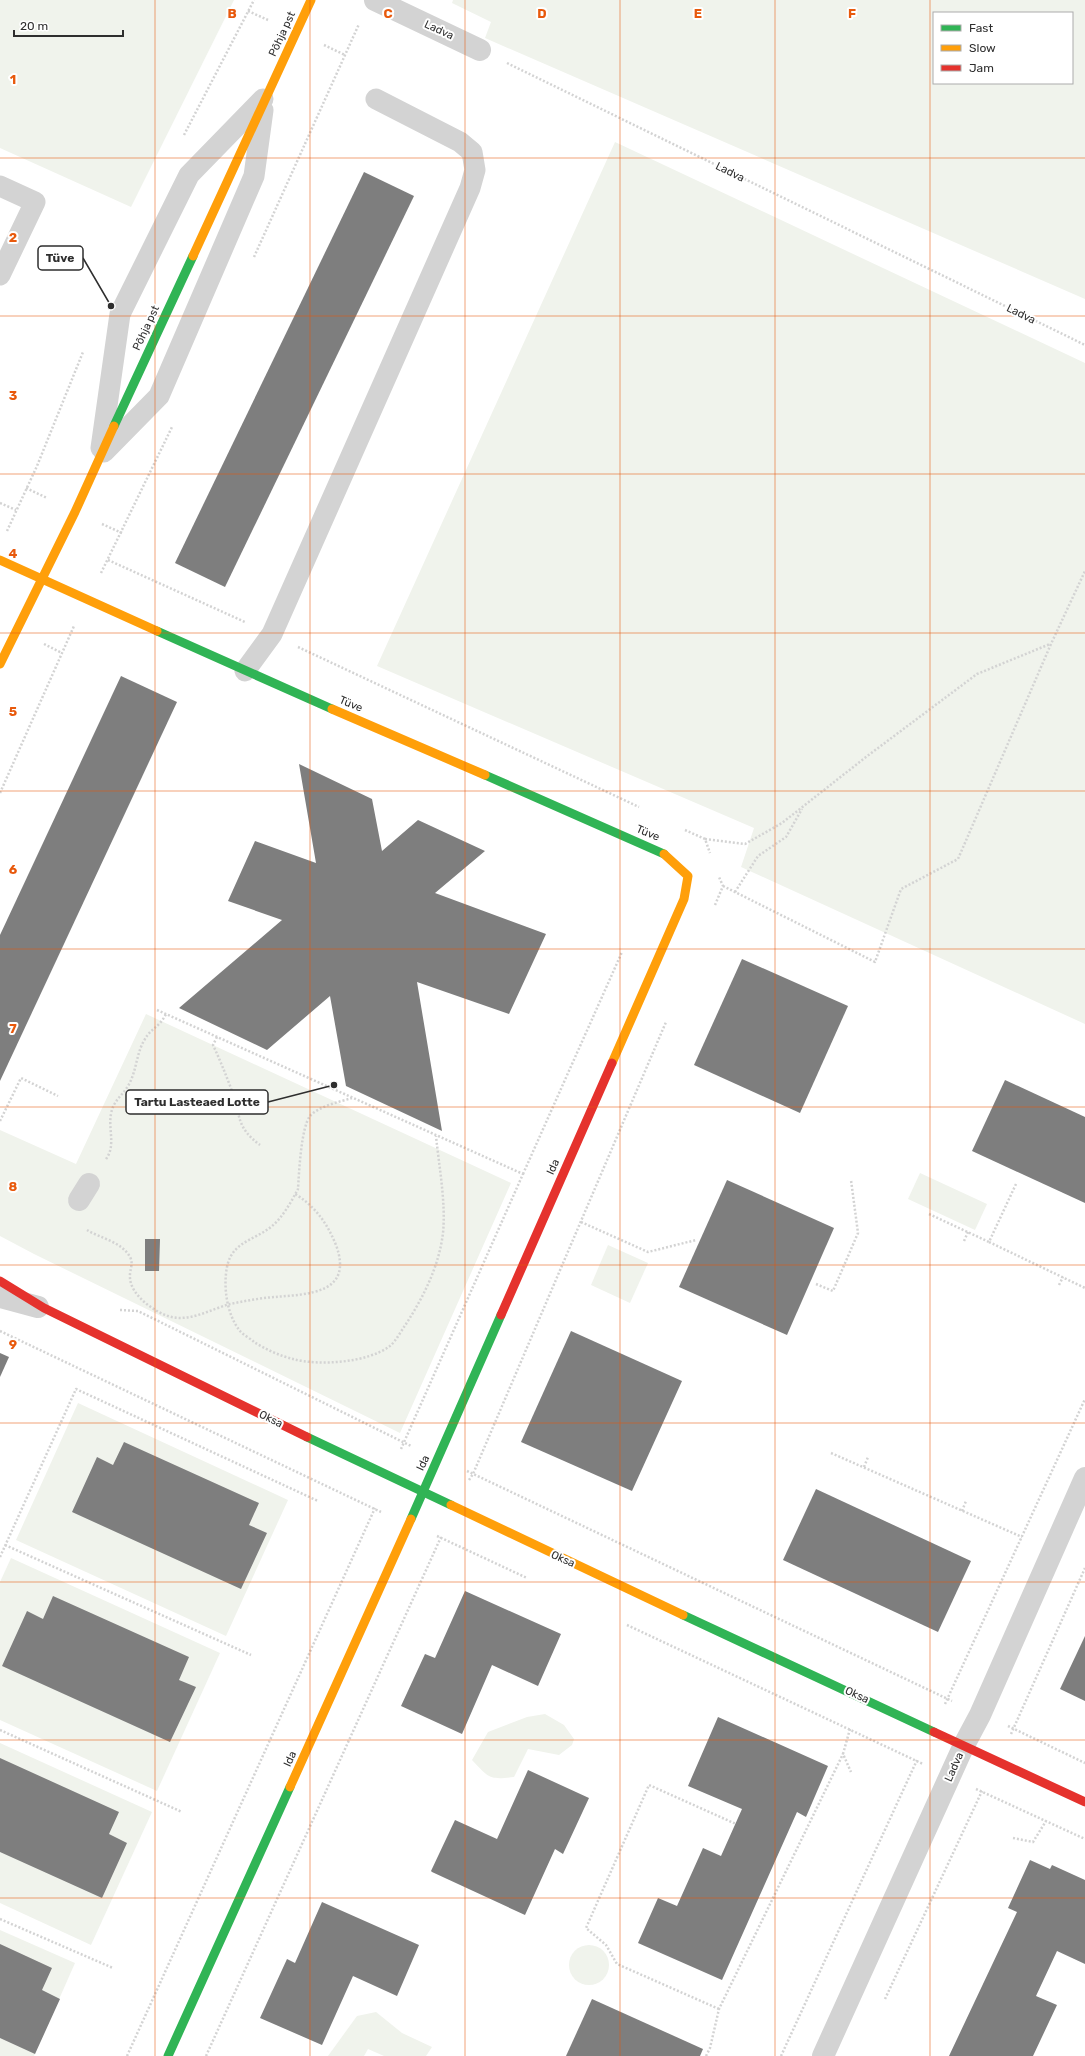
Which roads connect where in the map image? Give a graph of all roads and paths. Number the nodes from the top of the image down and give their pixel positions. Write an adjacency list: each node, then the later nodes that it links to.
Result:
1 (311, 0): 4 (street, Põhja pst)
2 (375, 0): 3 (street, Ladva)
3 (480, 50): 8 (path, Ladva)
4 (265, 98): 9 (street, Põhja pst); 9 (lane); 9 (lane)
5 (376, 99): 18 (lane)
6 (0, 186): 7 (lane)
7 (0, 275)
8 (1085, 345)
9 (100, 456): 16 (street, Põhja pst)
10 (0, 503): 11 (path)
11 (6, 532)
12 (122, 533): 14 (path)
13 (0, 560): 16 (street, Tüve)
14 (108, 560): 17 (path); 18 (path)
15 (1085, 571): 19 (path)
16 (40, 580): 17 (street, Tüve); 20 (street, Põhja pst)
17 (86, 599): 21 (street, Tüve); 22 (path)
18 (272, 634): 21 (lane); 24 (path)
19 (1051, 644): 23 (path); 31 (path)
20 (0, 664)
21 (245, 671): 29 (street, Tüve)
22 (0, 793)
23 (803, 807): 26 (path); 31 (path)
24 (641, 808)
25 (683, 829): 26 (path)
26 (705, 839): 27 (path)
27 (713, 860)
28 (718, 873): 30 (path)
29 (688, 876): 66 (street, Ida)
30 (723, 886): 31 (path); 32 (path)
31 (735, 892)
32 (713, 912)
33 (622, 952): 43 (path)
34 (157, 1010): 35 (path)
35 (166, 1014): 37 (path); 59 (path)
36 (667, 1018): 48 (path)
37 (218, 1037): 39 (path); 42 (path)
38 (58, 1096): 40 (path)
39 (352, 1097): 41 (path); 46 (path)
40 (0, 1121)
41 (436, 1136): 43 (path); 59 (path)
42 (260, 1145)
43 (523, 1174): 64 (path)
44 (852, 1180): 55 (path)
45 (1016, 1184): 52 (path)
46 (295, 1194): 59 (path); 59 (path)
47 (929, 1214): 49 (path)
48 (581, 1222): 50 (path); 69 (path)
49 (968, 1232): 51 (path); 52 (path)
50 (696, 1240)
51 (964, 1241)
52 (989, 1242): 53 (path)
53 (1062, 1277): 56 (path); 57 (path)
54 (0, 1281): 60 (street, Oksa)
55 (816, 1284)
56 (1059, 1285)
57 (1085, 1288)
58 (0, 1297): 60 (street, Oksa)
59 (229, 1305)
60 (44, 1308): 71 (street, Oksa)
61 (114, 1310): 64 (path)
62 (0, 1331): 74 (path)
63 (1085, 1399): 77 (path)
64 (404, 1443): 66 (path)
65 (831, 1452): 68 (path)
66 (439, 1457): 69 (path); 71 (street, Ida)
67 (868, 1457): 68 (path)
68 (864, 1467): 75 (path)
69 (473, 1474): 85 (path)
70 (1085, 1478): 87 (street, Ladva)
71 (423, 1491): 76 (street, Ida); 92 (street, Oksa)
72 (318, 1501): 79 (path)
73 (966, 1501): 75 (path)
74 (375, 1509): 76 (path); 111 (path)
75 (962, 1511): 77 (path)
76 (409, 1523): 78 (path); 112 (street, Ida)
77 (1022, 1537): 85 (path)
78 (441, 1538): 82 (path); 113 (path)
79 (5, 1545): 80 (path); 84 (path)
80 (0, 1557)
81 (1085, 1568): 88 (path)
82 (527, 1578)
83 (621, 1622): 90 (path)
84 (251, 1655)
85 (948, 1699): 86 (path); 87 (path)
86 (942, 1710)
87 (980, 1715): 88 (path); 92 (street, Ladva)
88 (1013, 1729): 91 (path); 96 (path)
89 (0, 1730): 102 (path)
90 (850, 1730): 93 (path); 95 (path)
91 (1008, 1739)
92 (964, 1745): 98 (street, Ladva); 101 (street, Oksa)
93 (843, 1754): 97 (path); 110 (path)
94 (920, 1755): 95 (path)
95 (917, 1761): 98 (path); 115 (path)
96 (1085, 1763)
97 (852, 1772)
98 (950, 1777): 100 (path); 116 (street, Ladva)
99 (985, 1787): 100 (path)
100 (982, 1792): 103 (path); 109 (path)
101 (1085, 1802)
102 (182, 1812)
103 (1046, 1821): 105 (path); 106 (path)
104 (736, 1824): 110 (path)
105 (1013, 1838)
106 (1085, 1839)
107 (0, 1919): 108 (path)
108 (113, 1968)
109 (881, 2006)
110 (719, 2010): 114 (path)
111 (127, 2056)
112 (168, 2056)
113 (206, 2056)
114 (706, 2056)
115 (781, 2056)
116 (823, 2056)

